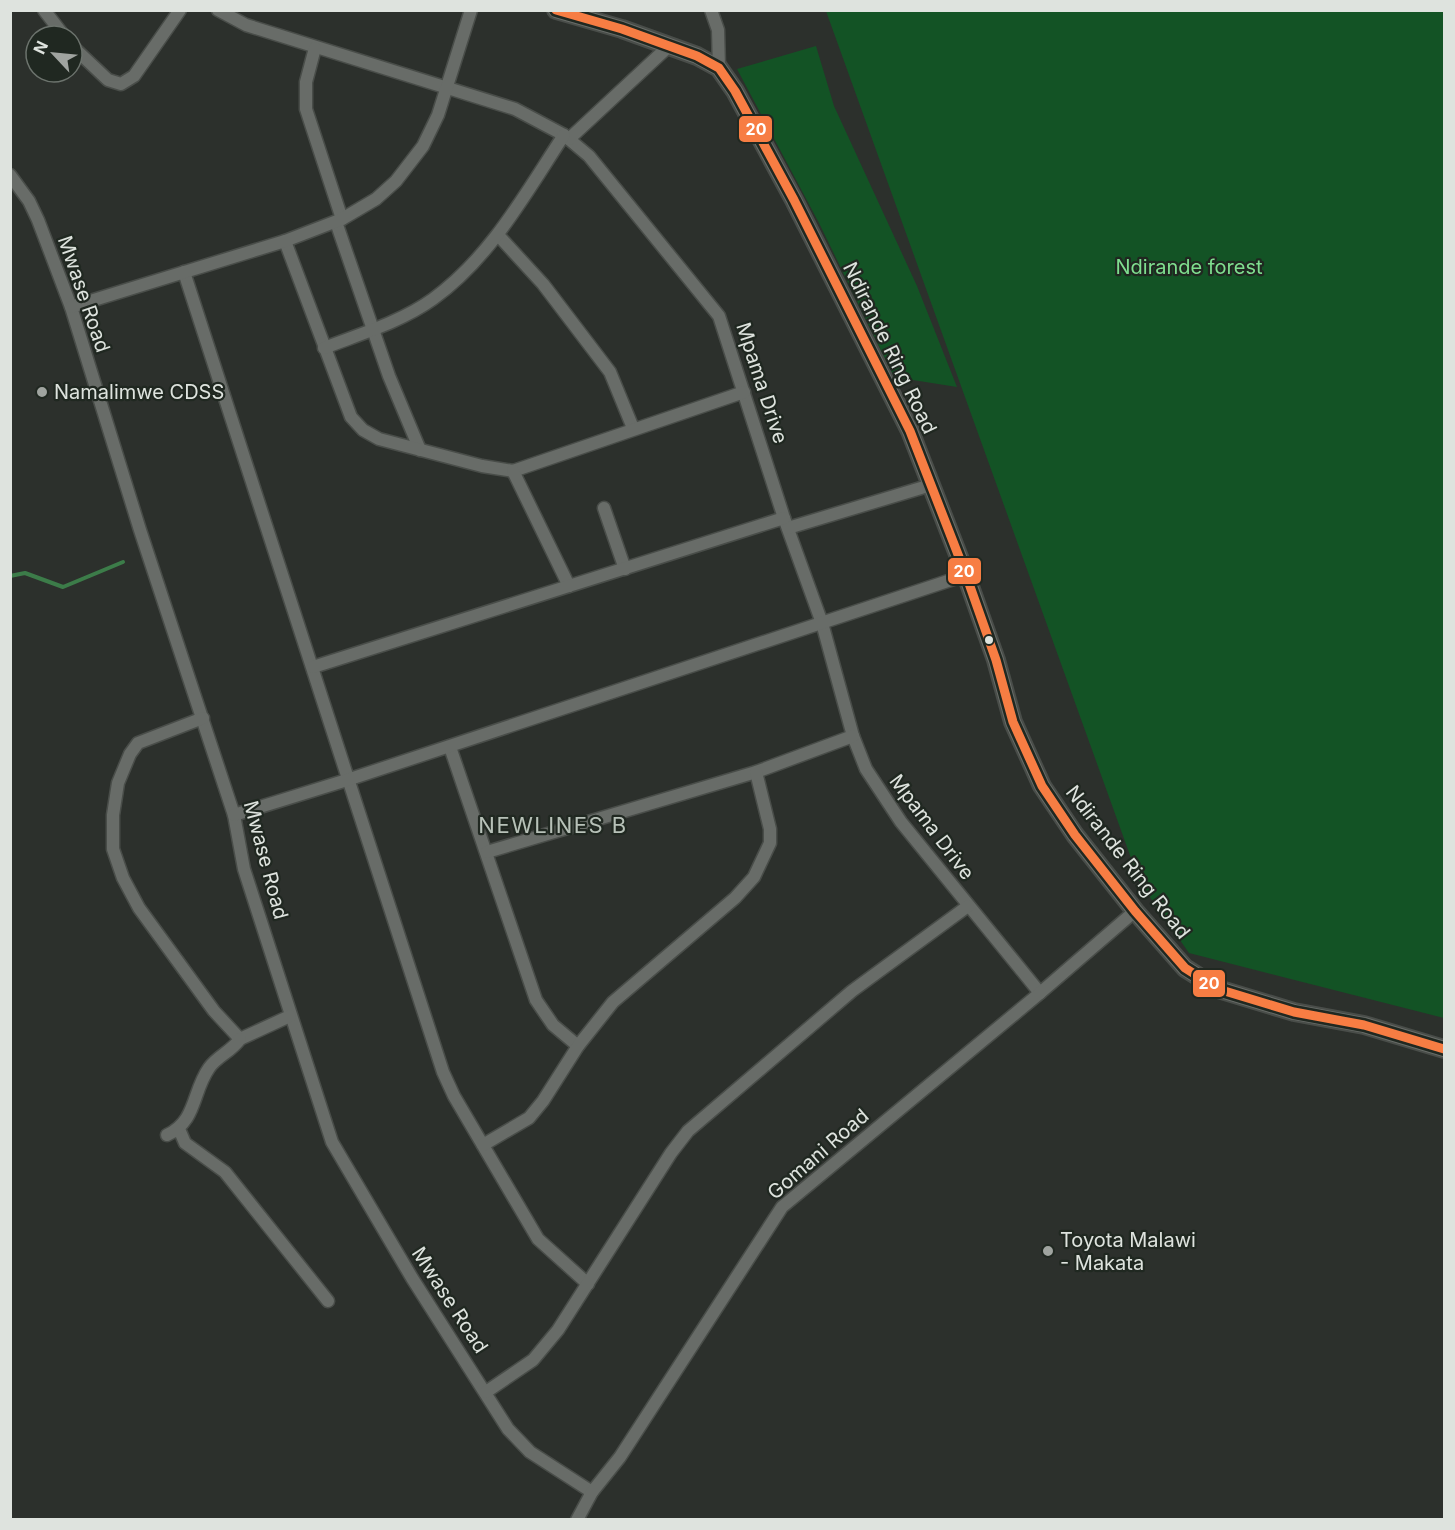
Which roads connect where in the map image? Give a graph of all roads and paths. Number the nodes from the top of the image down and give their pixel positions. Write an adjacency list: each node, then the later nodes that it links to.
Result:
1 (44, 10): 7 (street)
2 (180, 10): 10 (street)
3 (218, 10): 9 (street, Mpama Drive)
4 (471, 10): 12 (street)
5 (556, 10): 8 (street)
6 (711, 10): 11 (street)
7 (54, 24)
8 (669, 46): 11 (street); 13 (street)
9 (315, 48): 12 (street, Mpama Drive); 15 (street)
10 (84, 57)
11 (719, 68): 26 (street, Ndirande Ring Road)
12 (446, 87): 13 (street, Mpama Drive); 15 (street)
13 (567, 137): 16 (street); 22 (street, Mpama Drive)
14 (10, 175): 19 (street, Mwase Road)
15 (339, 220): 17 (street); 20 (street)
16 (498, 235): 20 (street); 23 (street)
17 (285, 241): 18 (street); 21 (street)
18 (184, 272): 19 (street); 33 (street)
19 (71, 308): 34 (street, Mwase Road)
20 (373, 329): 21 (street); 24 (street)
21 (324, 348): 24 (street)
22 (744, 392): 23 (street); 28 (street, Mpama Drive)
23 (633, 428): 25 (street)
24 (420, 450): 25 (street)
25 (513, 471): 31 (street)
26 (931, 485): 28 (street); 30 (street, Ndirande Ring Road)
27 (604, 508): 29 (street)
28 (786, 523): 29 (street); 32 (street, Mpama Drive)
29 (625, 568): 31 (street)
30 (966, 575): 32 (street); 42 (street, Ndirande Ring Road)
31 (569, 586): 33 (street)
32 (822, 623): 35 (street, Mpama Drive); 36 (street)
33 (313, 667): 38 (street)
34 (203, 718): 39 (street, Mwase Road); 45 (street)
35 (853, 736): 37 (street); 41 (street, Mpama Drive)
36 (450, 747): 38 (street); 40 (street)
37 (756, 772): 40 (street); 46 (street)
38 (348, 780): 39 (street); 50 (street)
39 (234, 815): 44 (street, Mwase Road)
40 (488, 852): 46 (street)
41 (968, 906): 43 (street, Mpama Drive); 51 (street)
42 (1135, 911): 43 (street, Gomani Road); 47 (street, Ndirande Ring Road)
43 (1040, 993): 54 (street, Gomani Road)
44 (290, 1016): 45 (street); 53 (street, Mwase Road)
45 (240, 1039): 48 (street)
46 (578, 1046): 50 (street)
47 (1444, 1049)
48 (179, 1129): 49 (street); 52 (street)
49 (167, 1135)
50 (483, 1145): 51 (street)
51 (588, 1284): 53 (street)
52 (328, 1301)
53 (486, 1392): 54 (street, Mwase Road)
54 (592, 1492): 55 (street, Gomani Road)
55 (577, 1520)

